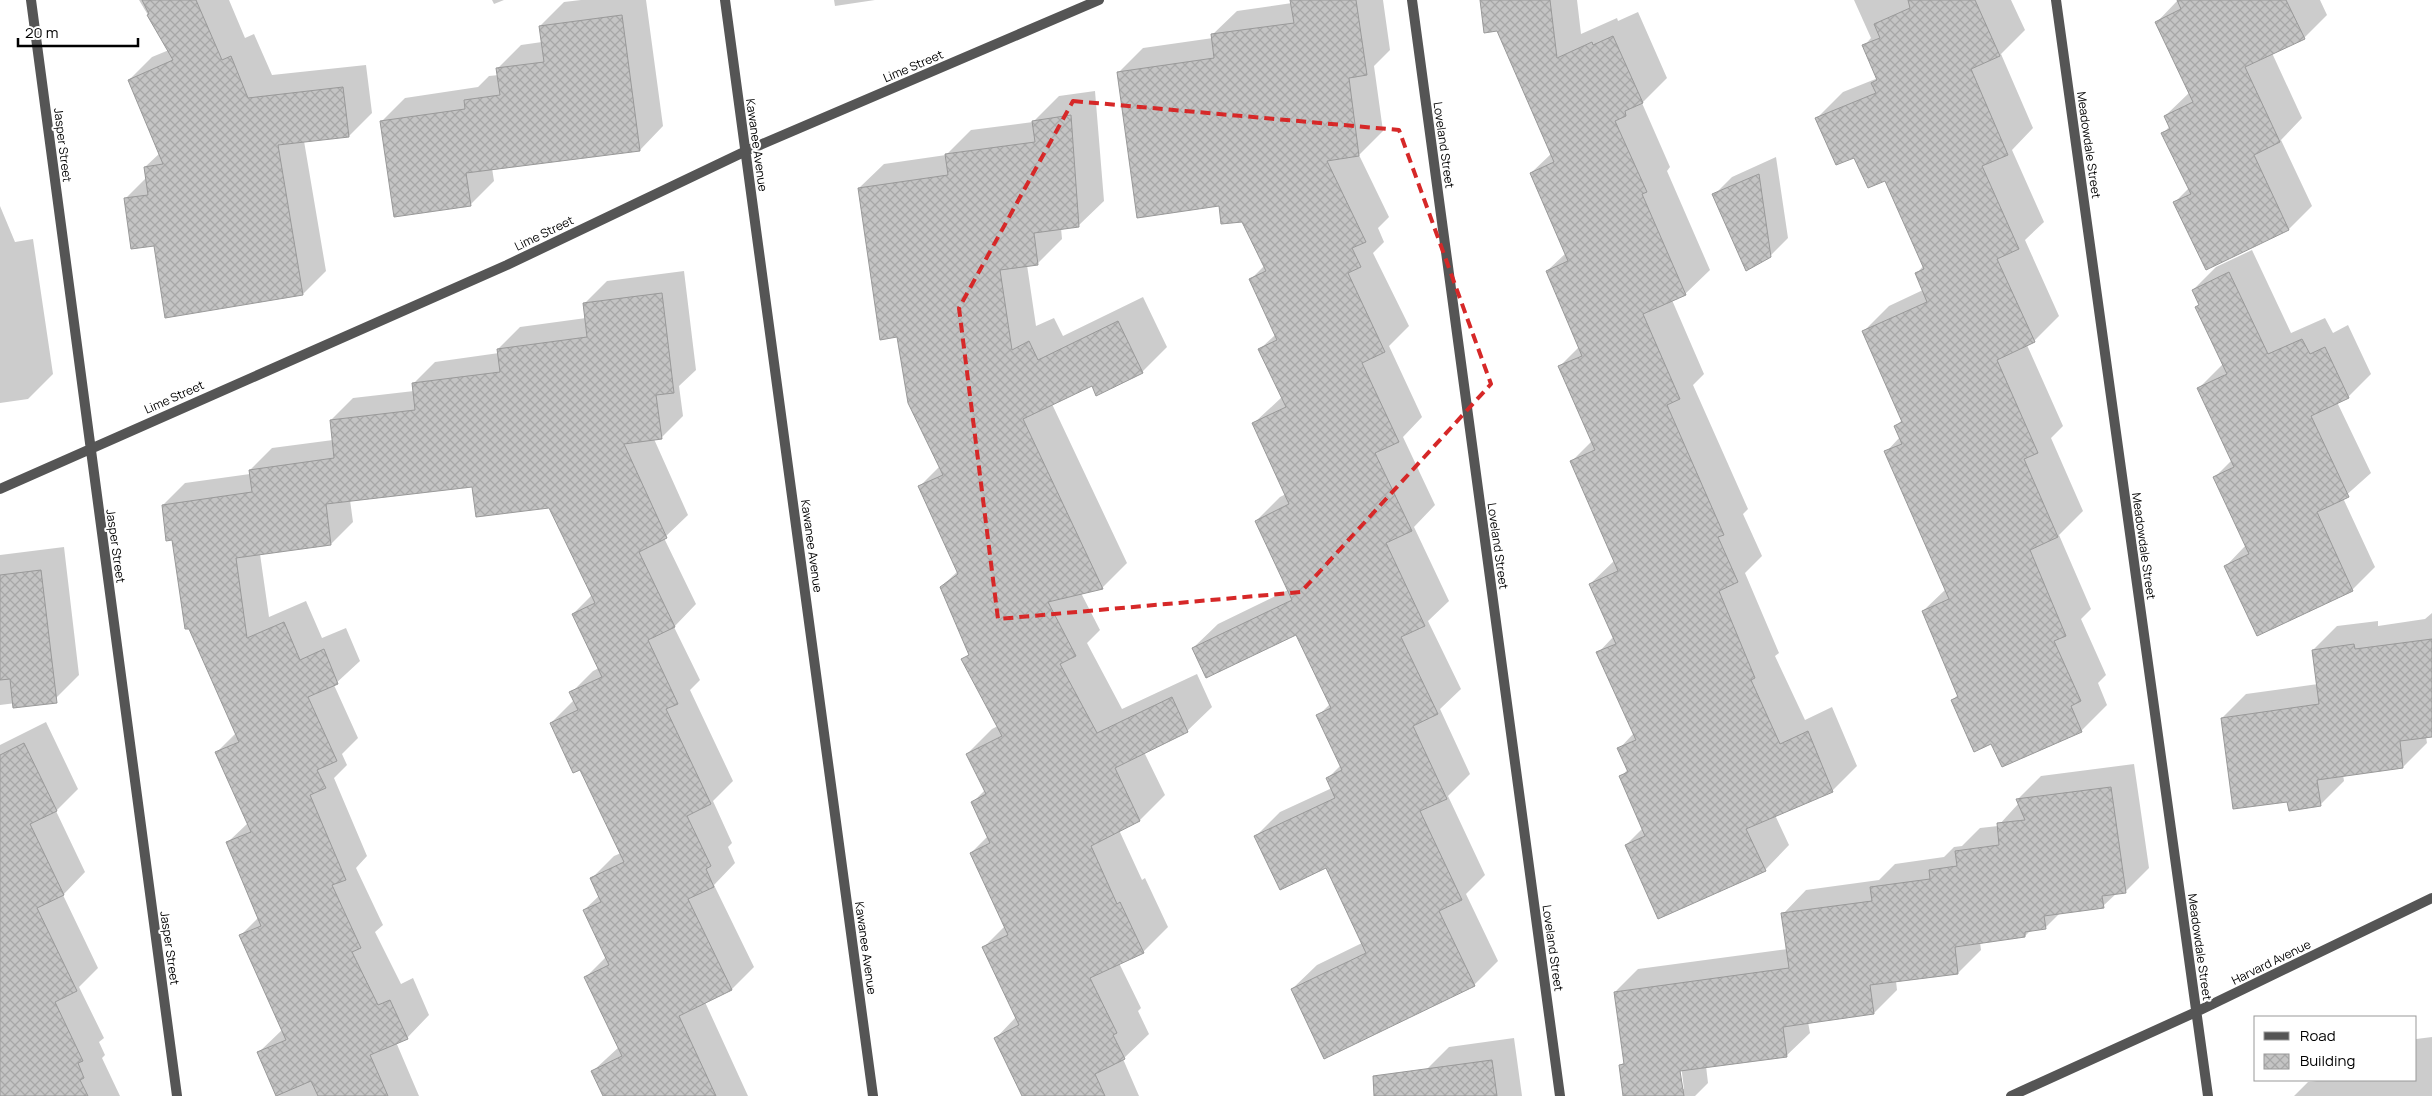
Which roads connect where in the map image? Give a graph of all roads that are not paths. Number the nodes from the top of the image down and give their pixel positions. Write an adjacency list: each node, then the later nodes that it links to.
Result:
1 (31, 0): 7 (street, Jasper Street)
2 (725, 0): 6 (street, Kawanee Avenue)
3 (1098, 0): 6 (street, Lime Street)
4 (1412, 0): 13 (street, Loveland Street)
5 (2056, 0): 10 (street, Meadowdale Street)
6 (746, 151): 7 (street, Lime Street); 12 (street, Kawanee Avenue)
7 (90, 448): 8 (street, Lime Street); 11 (street, Jasper Street)
8 (0, 489)
9 (2432, 898): 10 (street, Harvard Avenue)
10 (2196, 1012): 14 (street, Harvard Avenue); 15 (street, Meadowdale Street)
11 (177, 1096)
12 (873, 1096)
13 (1560, 1096)
14 (2012, 1096)
15 (2208, 1096)

